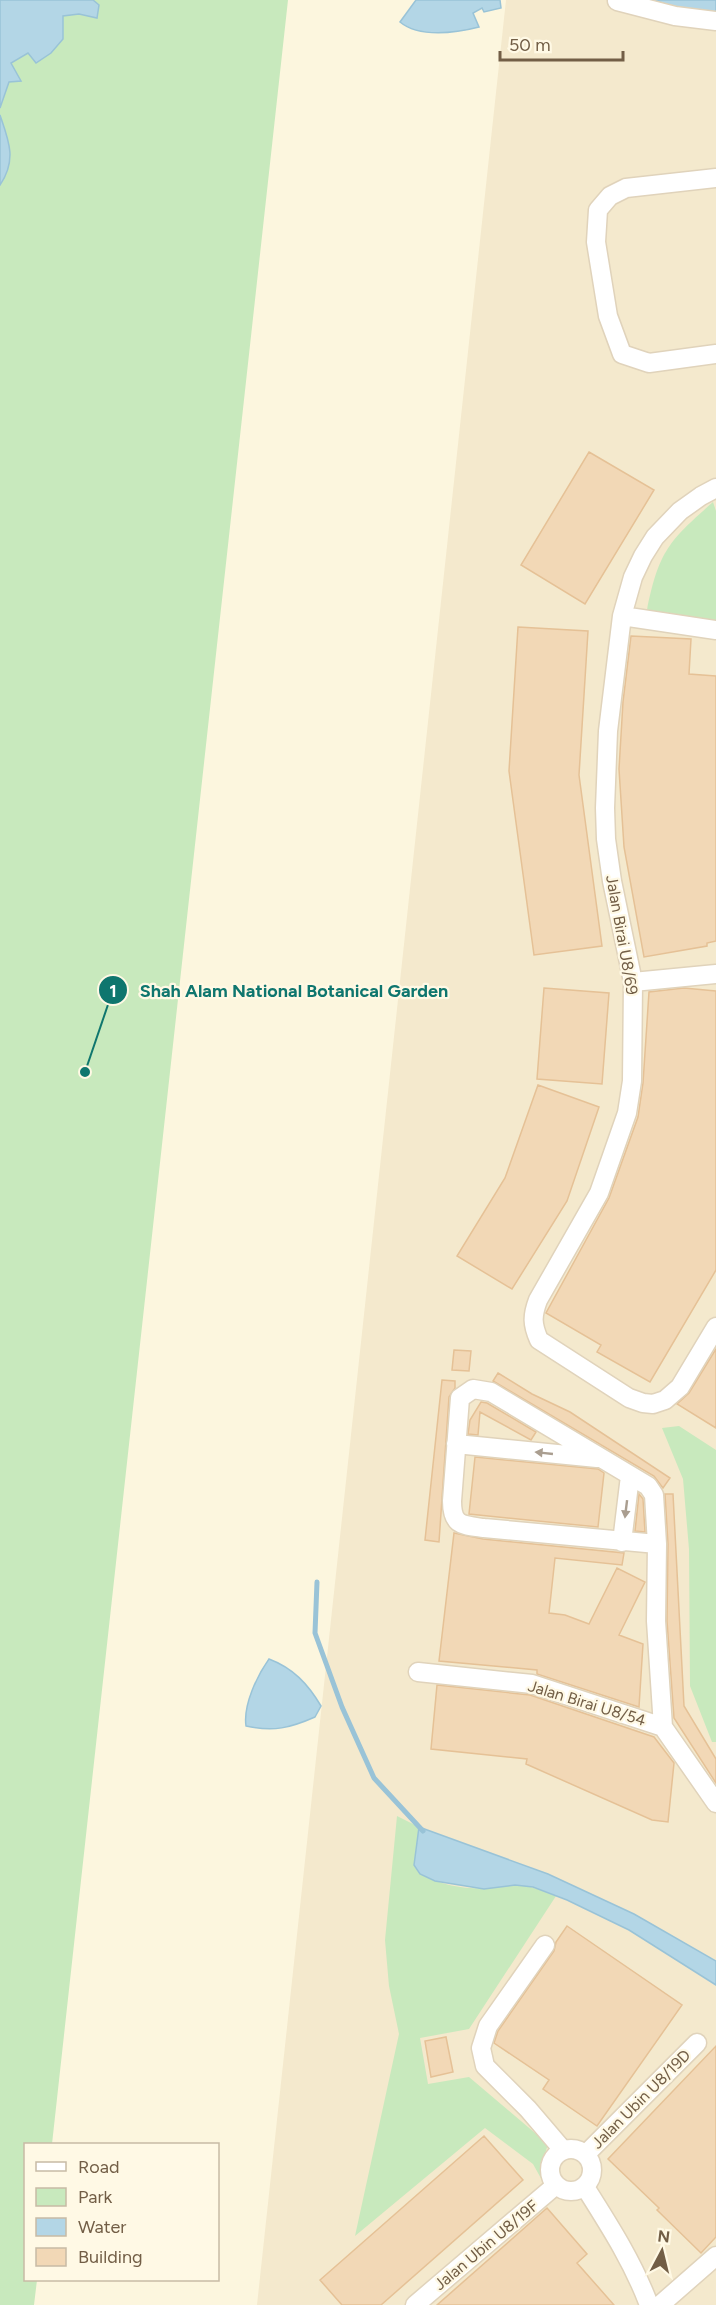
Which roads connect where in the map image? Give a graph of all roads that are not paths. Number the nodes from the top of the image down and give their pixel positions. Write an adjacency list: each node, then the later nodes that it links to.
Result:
1 (617, 1): 2 (street)
2 (716, 21)
3 (716, 178): 4 (street)
4 (716, 354)
5 (716, 488): 6 (street, Jalan Birai U8/69)
6 (622, 616): 7 (street); 9 (street, Jalan Birai U8/69)
7 (716, 630)
8 (716, 974): 9 (street)
9 (633, 982): 10 (street, Jalan Birai U8/69)
10 (716, 1326)
11 (456, 1444): 12 (street, one-way to 11); 12 (street); 14 (street)
12 (602, 1459): 13 (street)
13 (630, 1476): 14 (street, one-way to 14); 15 (street)
14 (622, 1542): 15 (street)
15 (657, 1544): 17 (street)
16 (418, 1672): 17 (street, Jalan Birai U8/54)
17 (663, 1727): 18 (street, Jalan Birai U8/54)
18 (716, 1803)
19 (544, 1945): 21 (street)
20 (697, 2043): 22 (street, Jalan Ubin U8/19D)
21 (563, 2150): 22 (street); 23 (street)
22 (586, 2154): 24 (street)
23 (556, 2186): 24 (street); 26 (street, Jalan Ubin U8/19F)
24 (585, 2187): 27 (street)
25 (716, 2256): 28 (street)
26 (415, 2305)
27 (649, 2305)
28 (660, 2305)

